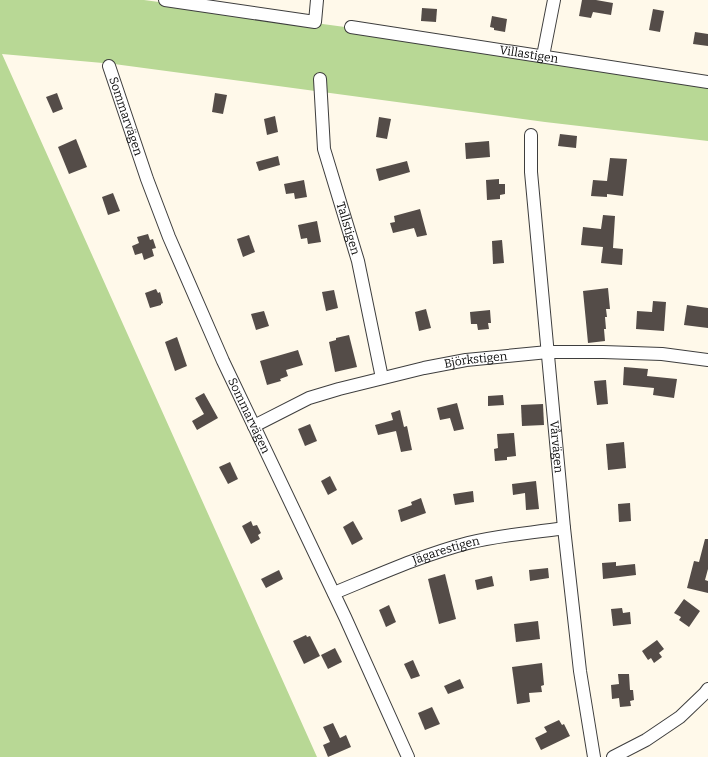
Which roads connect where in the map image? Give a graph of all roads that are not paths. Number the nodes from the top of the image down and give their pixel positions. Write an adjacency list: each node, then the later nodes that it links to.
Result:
1 (165, 0): 2 (street)
2 (317, 0)
3 (554, 0): 5 (street)
4 (351, 27): 5 (street, Villastigen)
5 (543, 56): 8 (street, Villastigen)
6 (109, 66): 13 (street, Sommarvägen)
7 (320, 79): 12 (street, Tallstigen)
8 (708, 82)
9 (531, 135): 10 (street, Vårvägen)
10 (548, 352): 11 (street, Björkstigen); 12 (street, Björkstigen); 14 (street, Vårvägen)
11 (708, 360)
12 (382, 378): 13 (street, Björkstigen)
13 (254, 426): 15 (street, Sommarvägen)
14 (564, 528): 15 (street, Jägarestigen); 18 (street, Vårvägen)
15 (334, 593): 17 (street, Sommarvägen)
16 (708, 689): 19 (street)
17 (408, 757)
18 (594, 757)
19 (613, 757)

